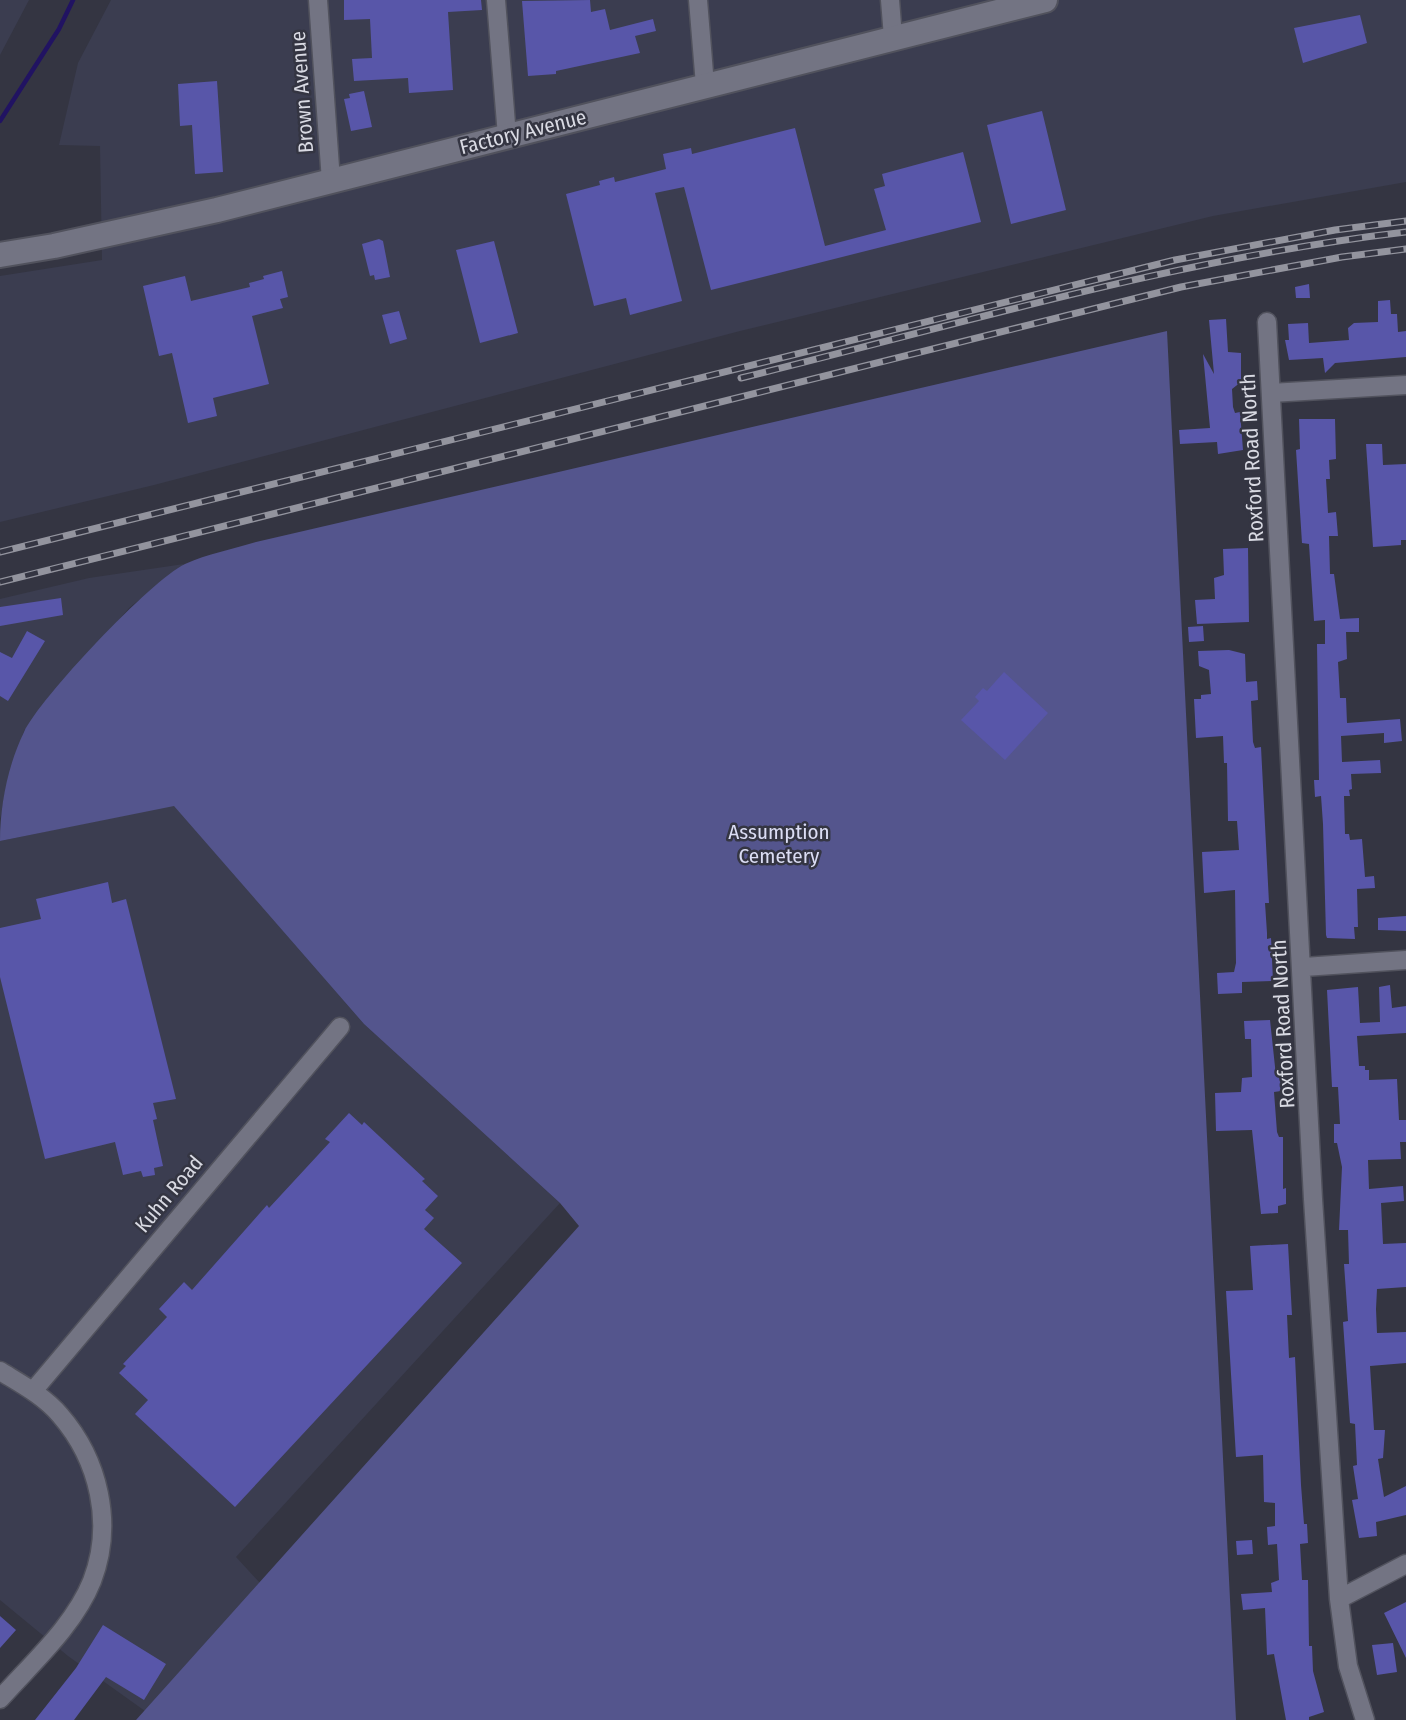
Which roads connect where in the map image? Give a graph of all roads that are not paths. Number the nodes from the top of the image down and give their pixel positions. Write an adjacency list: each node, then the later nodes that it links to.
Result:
1 (318, 0): 9 (street, Brown Avenue)
2 (496, 0): 8 (street)
3 (698, 0): 7 (street)
4 (890, 0): 6 (street)
5 (1045, 0): 6 (street, Factory Avenue)
6 (893, 37): 7 (street, Factory Avenue)
7 (705, 85): 8 (street, Factory Avenue)
8 (506, 136): 9 (street, Factory Avenue)
9 (331, 181): 10 (street, Factory Avenue)
10 (0, 254)
11 (1268, 322): 13 (street, Roxford Road North)
12 (1406, 386): 13 (street)
13 (1271, 393): 15 (street, Roxford Road North)
14 (1406, 960): 15 (street)
15 (1304, 967): 20 (street, Roxford Road North)
16 (340, 1027): 18 (street, Kuhn Road)
17 (0, 1371): 18 (street)
18 (33, 1391): 21 (street)
19 (1406, 1564): 20 (street)
20 (1339, 1599): 22 (street, Roxford Road North)
21 (0, 1699)
22 (1365, 1720)

